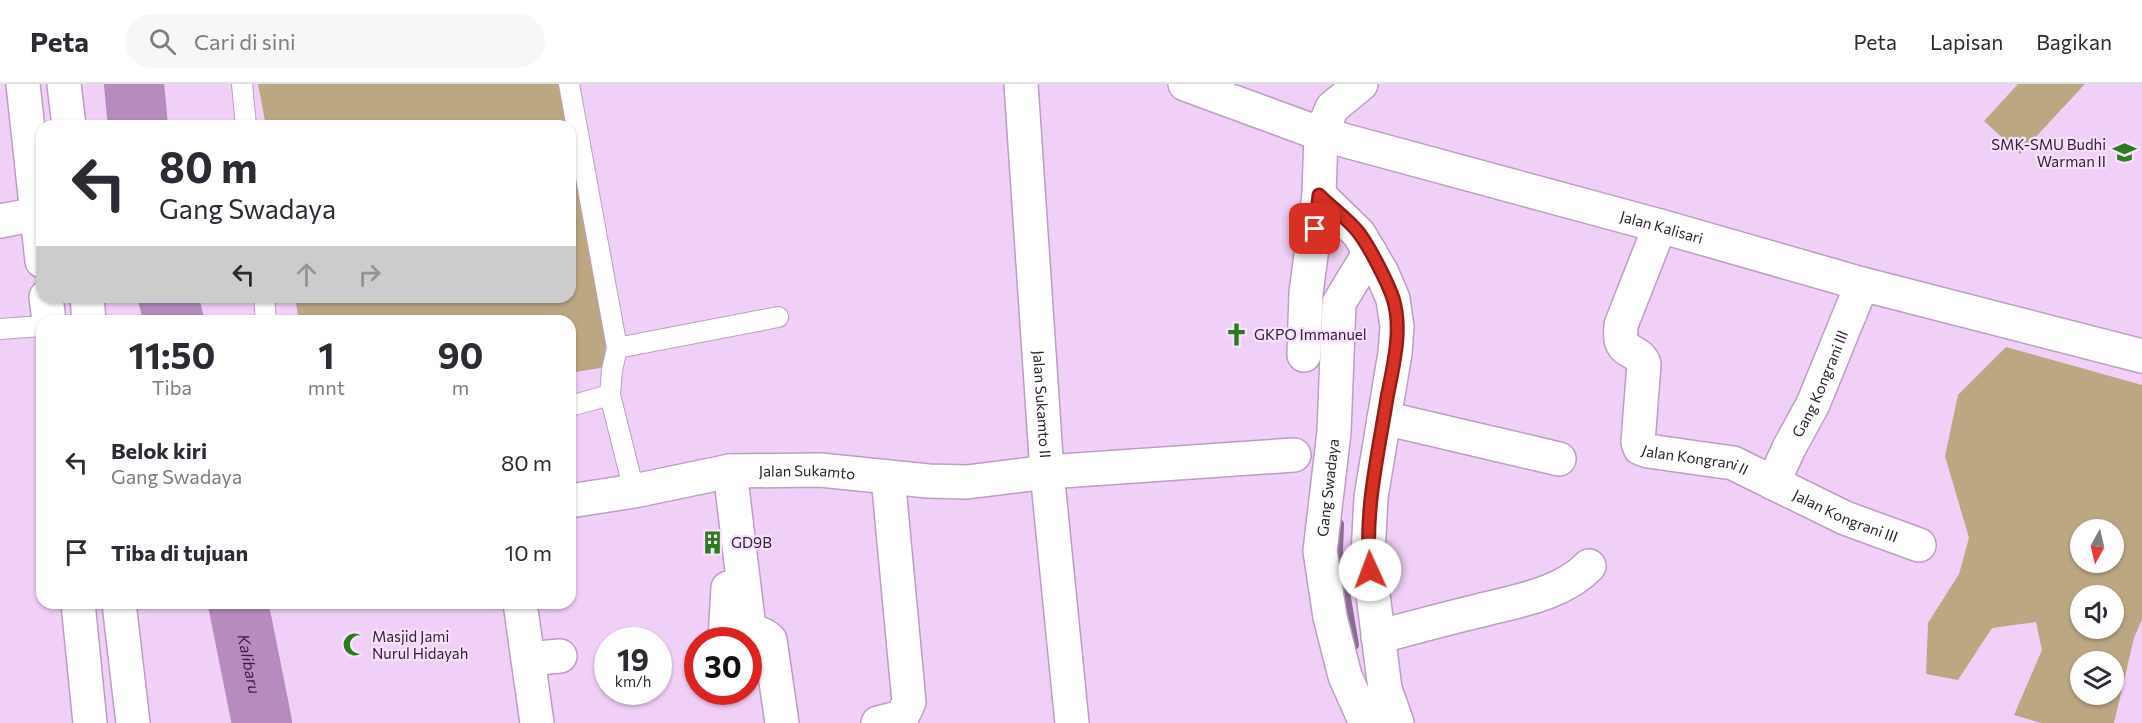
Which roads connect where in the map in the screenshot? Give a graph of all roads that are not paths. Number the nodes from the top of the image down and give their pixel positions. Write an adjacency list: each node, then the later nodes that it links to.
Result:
1 (23, 84): 13 (main road)
2 (64, 84): 8 (main road)
3 (242, 84): 9 (lane)
4 (569, 84): 10 (lane)
5 (1021, 84): 32 (main road, Jalan Sukamto II)
6 (1185, 84): 12 (main road, Jalan Kalisari)
7 (1361, 84): 12 (main road)
8 (68, 120)
9 (245, 120)
10 (576, 120)
11 (576, 122): 23 (lane)
12 (1327, 135): 14 (main road); 17 (main road, Jalan Kalisari)
13 (36, 189)
14 (1319, 195): 18 (main road); 24 (main road)
15 (36, 214): 16 (main road)
16 (0, 221)
17 (1660, 226): 19 (main road, Jalan Kalisari); 34 (main road, Jalan Kongrani II)
18 (1370, 252): 28 (main road); 53 (main road, Gang Swadaya)
19 (1862, 284): 25 (main road, Jalan Kalisari); 34 (main road, Gang Kongrani III)
20 (778, 317): 23 (lane)
21 (36, 326): 22 (lane)
22 (0, 329)
23 (617, 348): 26 (lane)
24 (1304, 355)
25 (2142, 356)
26 (610, 395): 27 (lane); 35 (lane)
27 (576, 404)
28 (1384, 417): 30 (main road); 44 (main road)
29 (1294, 454): 32 (main road, Jalan Sukamto)
30 (1559, 459)
31 (730, 471): 33 (main road, Jalan Sukamto); 35 (main road, Jalan Sukamto); 39 (main road)
32 (1047, 472): 33 (main road, Jalan Sukamto); 52 (main road, Jalan Sukamto II)
33 (888, 477): 51 (main road)
34 (1773, 483): 37 (main road, Jalan Kongrani III)
35 (634, 491): 36 (main road, Jalan Sukamto)
36 (576, 500)
37 (1919, 545)
38 (1589, 566): 44 (main road)
39 (741, 574): 43 (main road); 50 (main road)
40 (79, 609): 47 (main road)
41 (120, 609): 48 (main road)
42 (521, 609): 46 (main road)
43 (726, 627)
44 (1378, 637): 54 (main road)
45 (560, 656): 46 (main road)
46 (528, 659): 49 (main road)
47 (90, 723)
48 (133, 723)
49 (537, 723)
50 (782, 723)
51 (878, 723)
52 (1072, 723)
53 (1366, 723)
54 (1397, 723)

